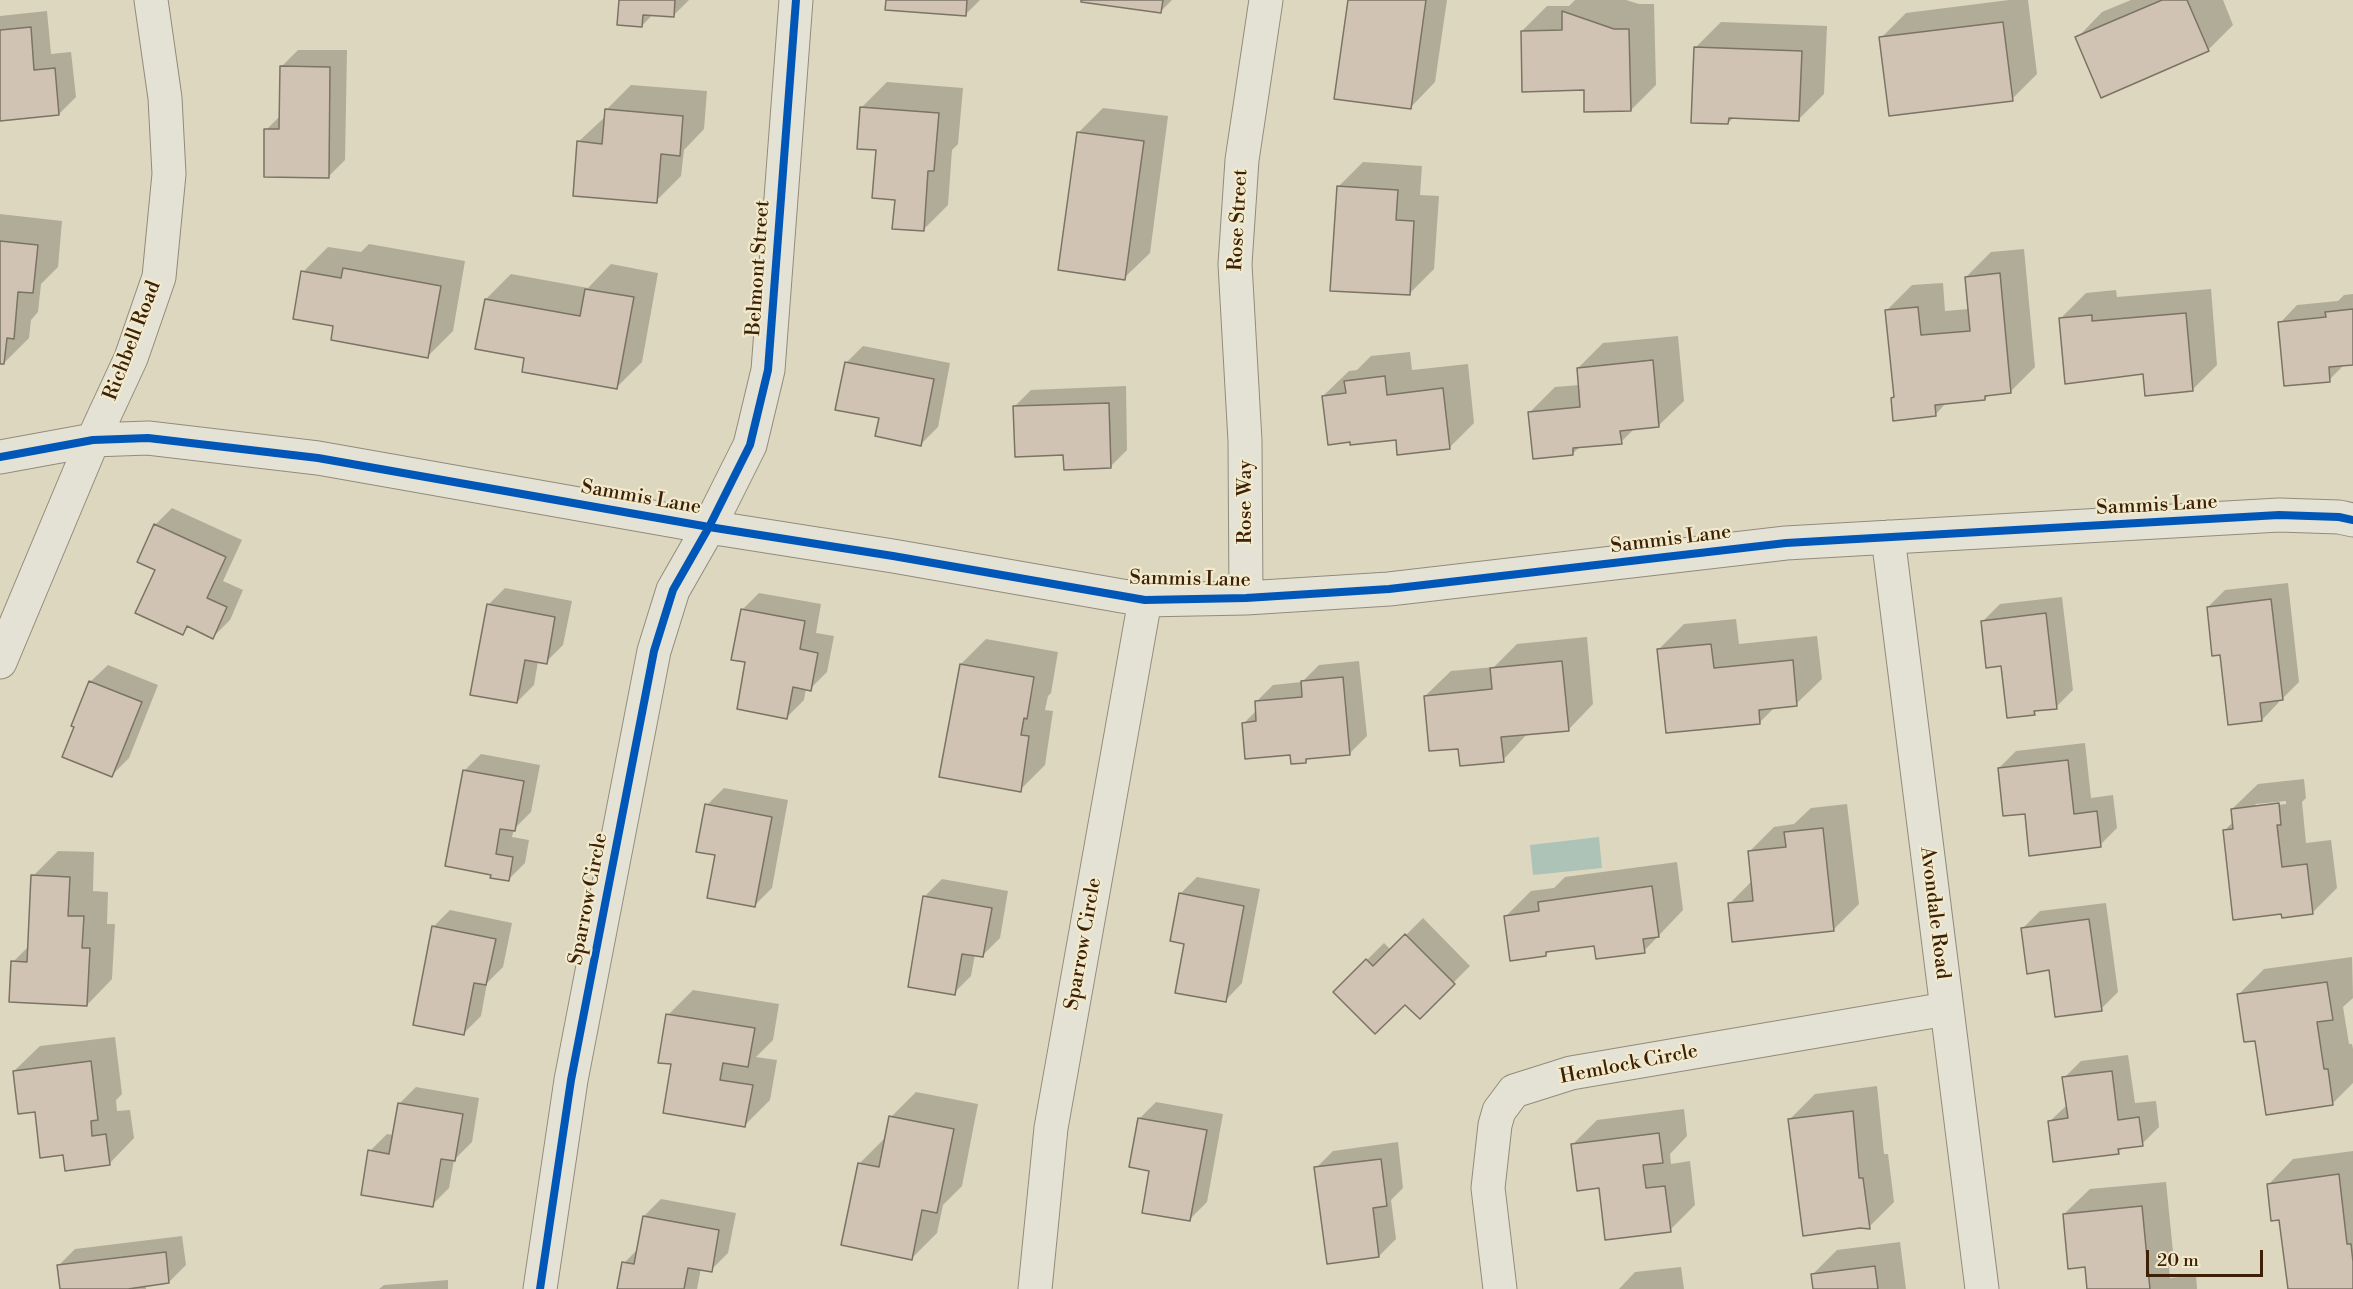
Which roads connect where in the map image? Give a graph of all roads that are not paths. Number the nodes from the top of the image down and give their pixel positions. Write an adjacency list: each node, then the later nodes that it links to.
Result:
1 (151, 0): 4 (street, Richbell Road)
2 (796, 0): 8 (street, Belmont Street)
3 (1266, 0): 5 (street, Rose Street)
4 (93, 440): 6 (street, Sammis Lane); 8 (street, Sammis Lane); 12 (street, Richbell Road)
5 (1245, 441): 10 (street, Rose Way)
6 (0, 458)
7 (2353, 520): 9 (street, Sammis Lane)
8 (709, 527): 11 (street, Sammis Lane); 14 (street, Sparrow Circle)
9 (1888, 537): 10 (street, Sammis Lane); 13 (street, Avondale Road)
10 (1246, 598): 11 (street, Sammis Lane)
11 (1145, 600): 15 (street, Sparrow Circle)
12 (0, 662)
13 (1946, 1009): 16 (street, Hemlock Circle); 17 (street, Avondale Road)
14 (540, 1289)
15 (1035, 1289)
16 (1500, 1289)
17 (1982, 1289)

